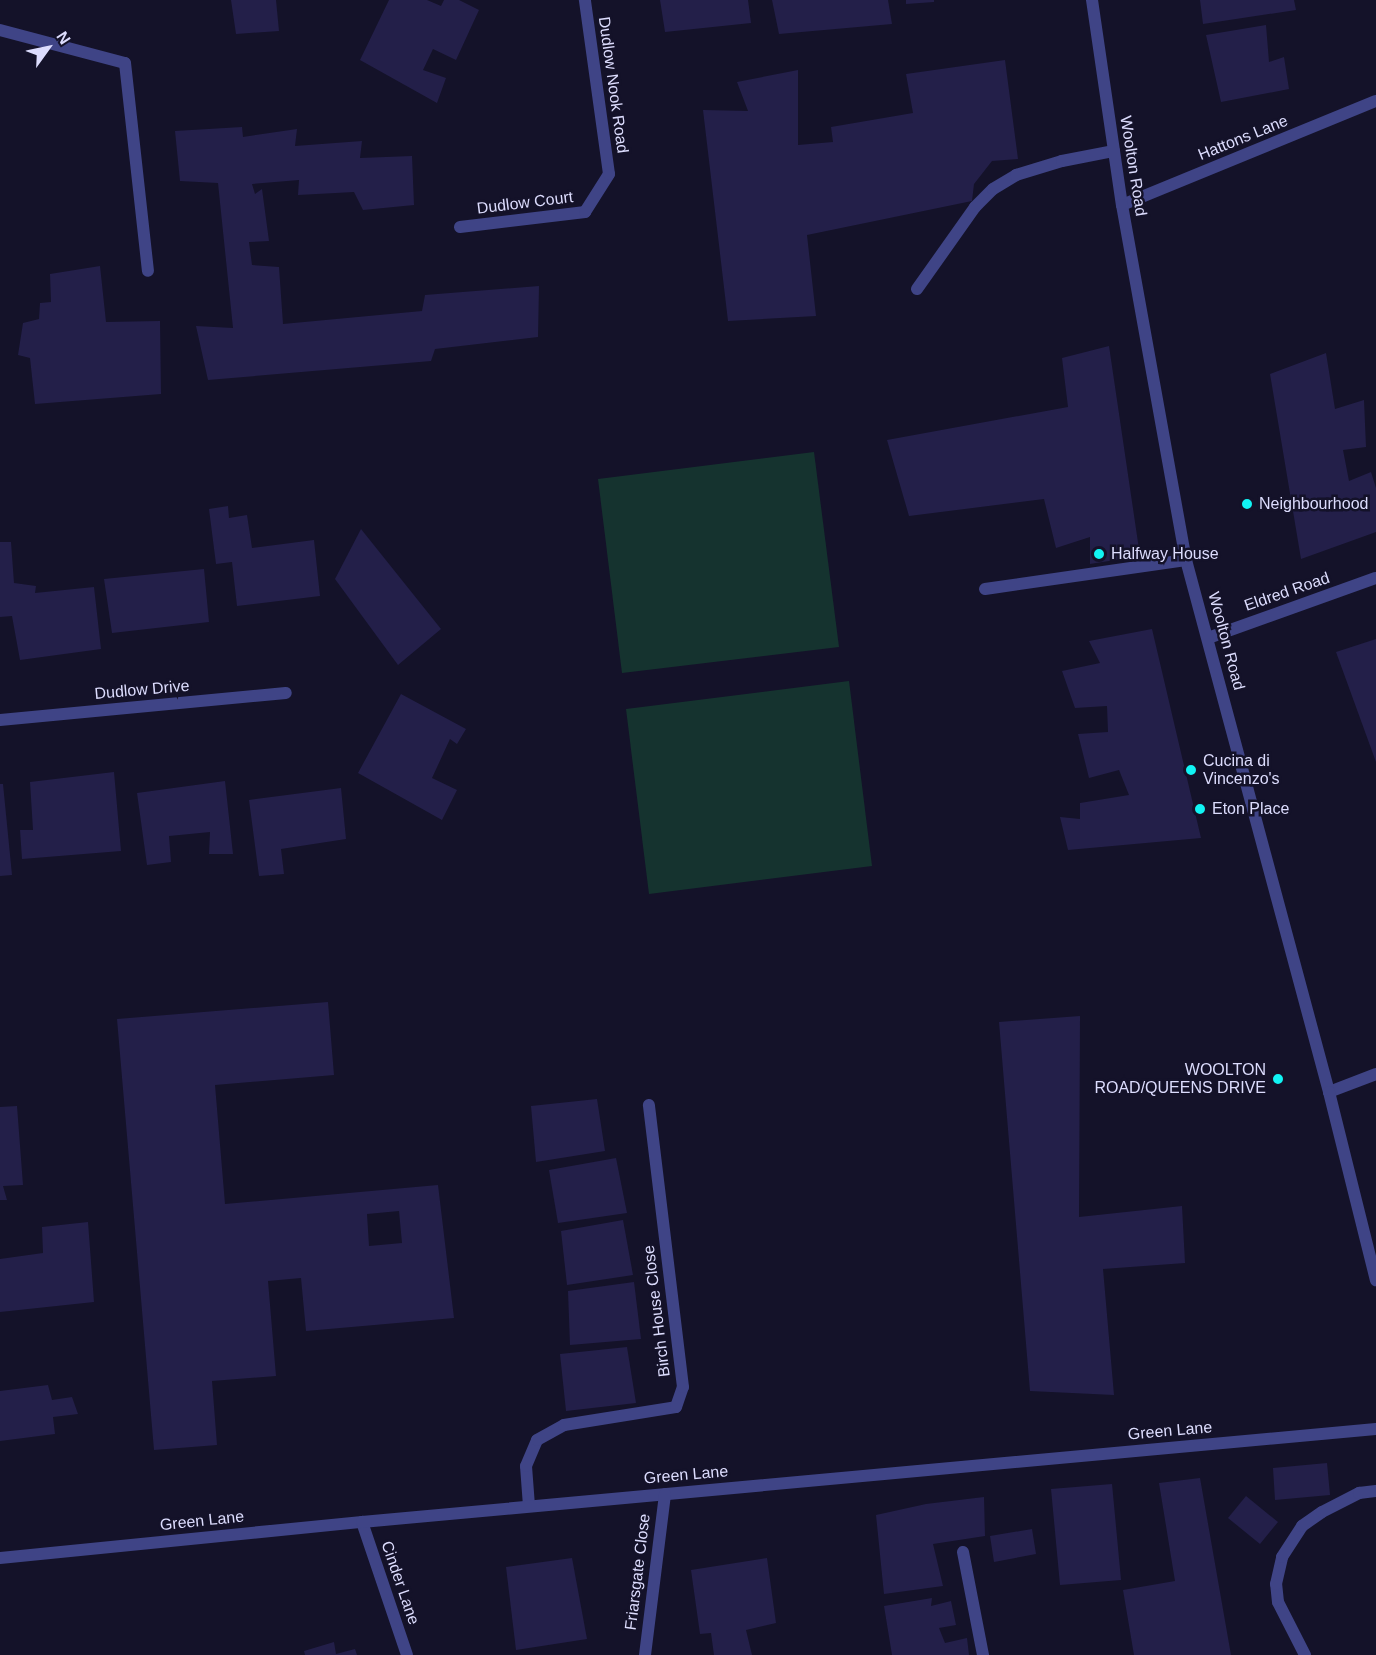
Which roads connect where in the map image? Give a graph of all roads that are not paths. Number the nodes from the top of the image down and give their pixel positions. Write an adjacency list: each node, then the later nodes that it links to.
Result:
1 (585, 0): 6 (street, Dudlow Nook Road)
2 (1092, 0): 5 (street, Woolton Road)
3 (0, 30): 9 (street)
4 (1376, 101): 7 (street, Hattons Lane)
5 (1114, 151): 7 (street, Woolton Road); 10 (street)
6 (609, 174): 8 (street, Dudlow Court)
7 (1122, 205): 11 (street, Woolton Road)
8 (460, 227)
9 (148, 271)
10 (917, 289)
11 (1186, 560): 13 (street); 14 (street, Woolton Road)
12 (1376, 578): 14 (street, Eldred Road)
13 (985, 589)
14 (1208, 638): 18 (street, Woolton Road)
15 (286, 693): 16 (street, Dudlow Drive)
16 (0, 720)
17 (1376, 1074): 18 (street)
18 (1329, 1092): 20 (street, Woolton Road)
19 (648, 1105): 24 (street, Birch House Close)
20 (1376, 1280)
21 (1376, 1429): 23 (street, Green Lane)
22 (1376, 1491): 31 (street)
23 (665, 1494): 24 (street, Green Lane); 29 (street, Friarsgate Close)
24 (529, 1506): 25 (street, Green Lane)
25 (362, 1522): 27 (street, Green Lane); 28 (street, Cinder Lane)
26 (963, 1552): 30 (street)
27 (0, 1558)
28 (407, 1655)
29 (645, 1655)
30 (983, 1655)
31 (1305, 1655)

